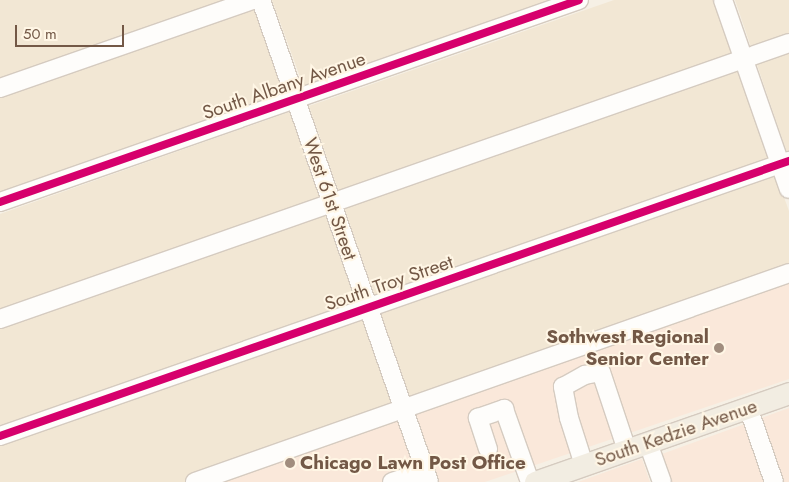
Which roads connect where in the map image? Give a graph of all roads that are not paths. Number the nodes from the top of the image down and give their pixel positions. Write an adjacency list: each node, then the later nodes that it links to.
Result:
1 (253, 0): 7 (street)
2 (261, 0): 8 (street, West 61st Street)
3 (579, 0): 8 (street, South Albany Avenue)
4 (724, 0): 6 (street)
5 (789, 43): 6 (street)
6 (744, 59): 9 (street); 12 (street)
7 (0, 88)
8 (295, 99): 11 (street, South Albany Avenue); 12 (street, West 61st Street)
9 (785, 163): 10 (street); 14 (street, South Troy Street)
10 (789, 189)
11 (0, 202)
12 (331, 203): 14 (street, West 61st Street); 15 (street)
13 (789, 274): 18 (street)
14 (368, 308): 18 (street, West 61st Street); 19 (street, South Troy Street)
15 (0, 319)
16 (789, 393): 17 (main road, South Kedzie Avenue)
17 (748, 407): 20 (main road, South Kedzie Avenue); 29 (street)
18 (403, 409): 24 (street, West 61st Street); 25 (street)
19 (0, 436)
20 (648, 442): 22 (main road, South Kedzie Avenue); 28 (street)
21 (488, 449): 27 (street)
22 (627, 450): 23 (main road, South Kedzie Avenue); 23 (street)
23 (584, 465): 27 (main road, South Kedzie Avenue)
24 (427, 476): 26 (street)
25 (195, 482)
26 (392, 482)
27 (536, 482)
28 (662, 482)
29 (774, 482)

